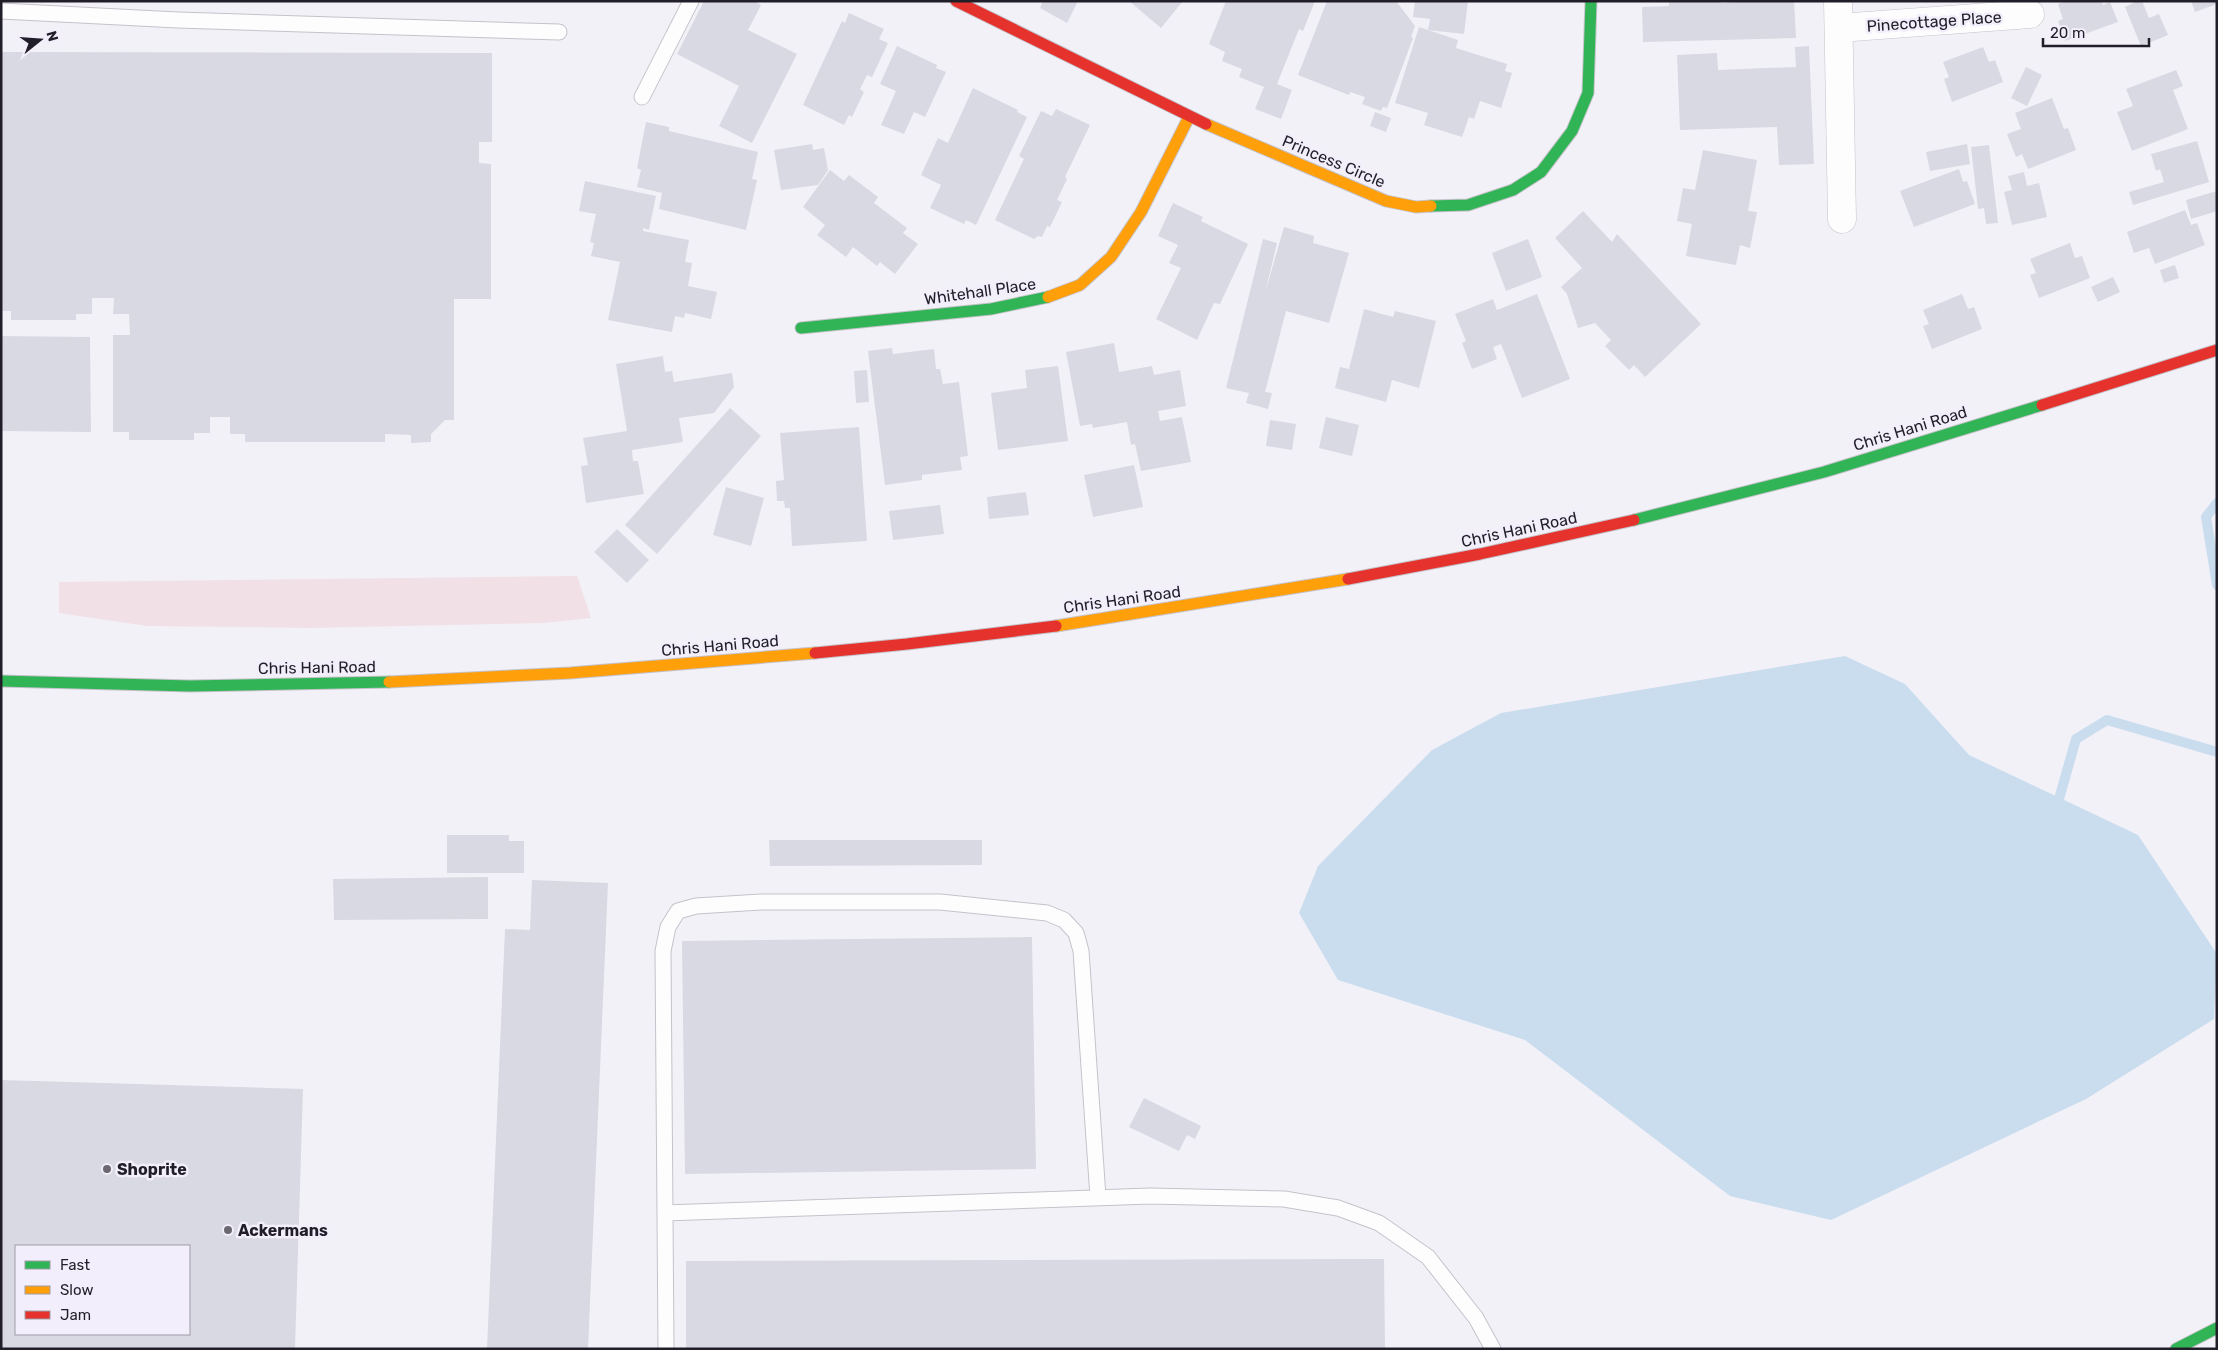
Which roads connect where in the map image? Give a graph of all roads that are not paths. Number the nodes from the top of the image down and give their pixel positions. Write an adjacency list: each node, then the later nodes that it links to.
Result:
1 (691, 1): 9 (lane)
2 (956, 1): 10 (main road, Princess Circle)
3 (1591, 1): 10 (main road, Princess Circle)
4 (94, 8): 5 (lane); 8 (lane)
5 (1, 10)
6 (1838, 14): 7 (street, Pinecottage Place); 11 (street, Pinecottage Place)
7 (2030, 14)
8 (559, 32)
9 (642, 97)
10 (1188, 118): 12 (main road, Whitehall Place)
11 (1842, 219)
12 (801, 328)
13 (2217, 350): 14 (main road, Chris Hani Road)
14 (1, 682)
15 (1098, 1197): 16 (lane); 16 (lane); 19 (lane)
16 (665, 1213): 18 (lane)
17 (2217, 1328): 20 (main road)
18 (666, 1349)
19 (1494, 1349)
20 (2176, 1349)

